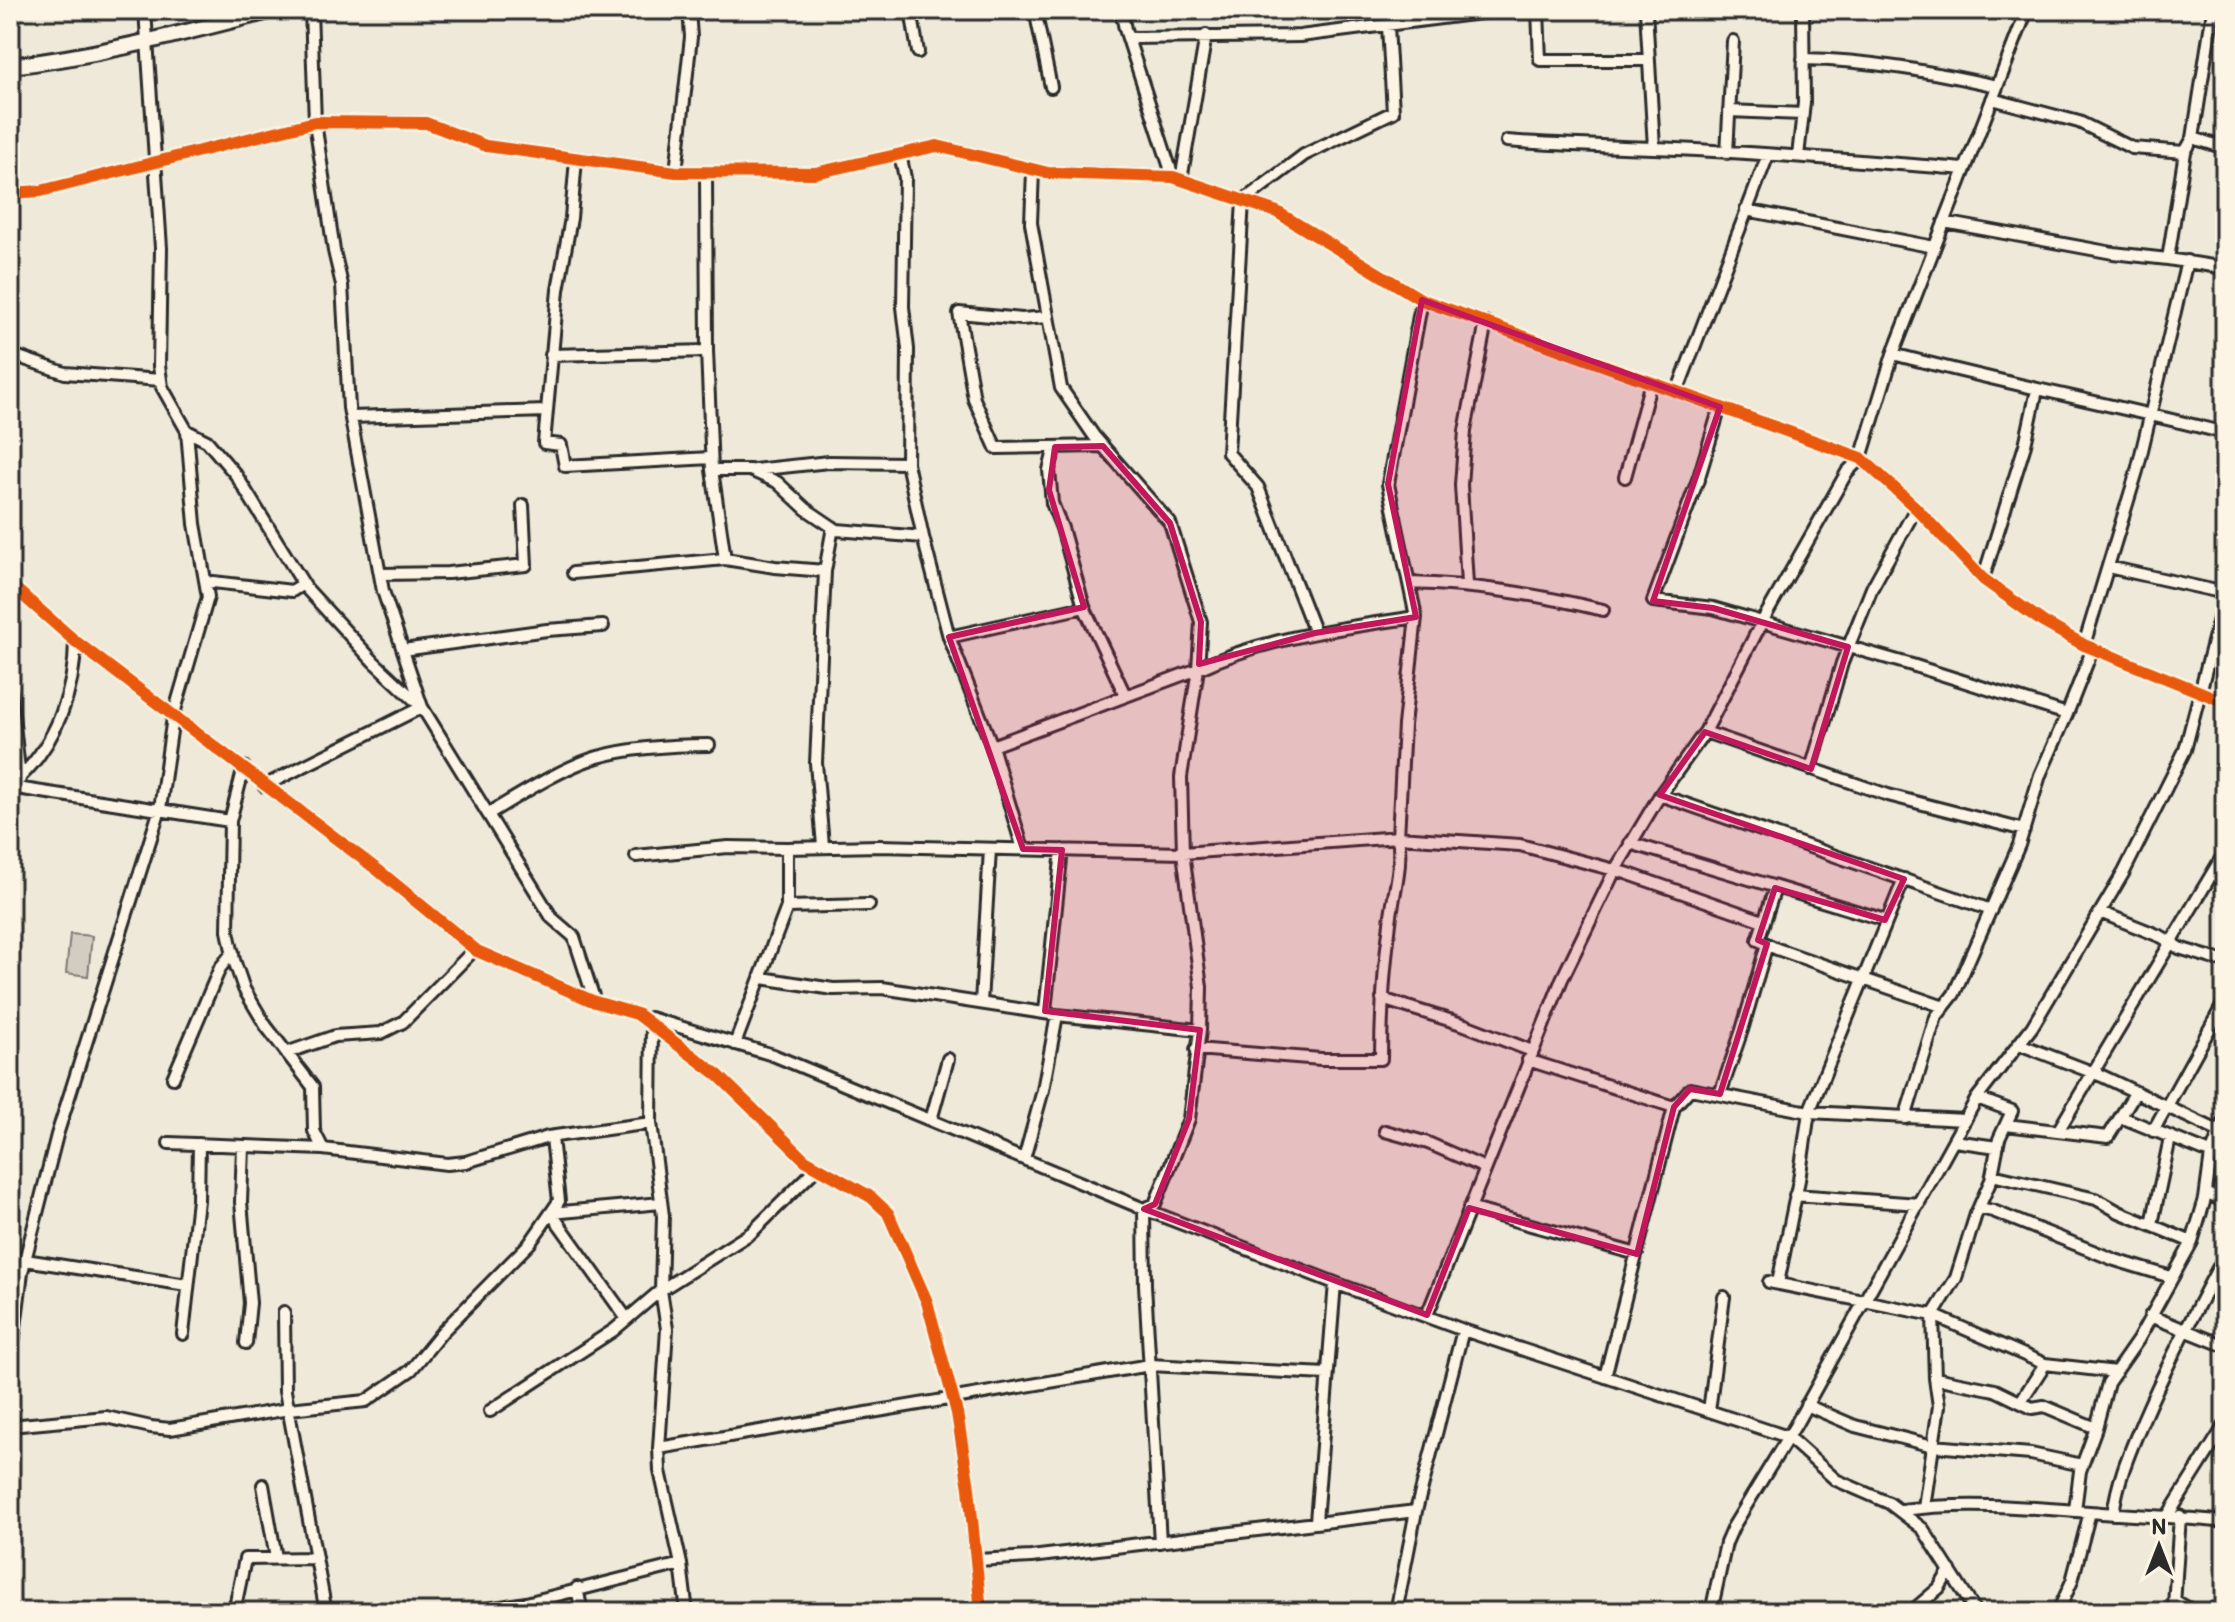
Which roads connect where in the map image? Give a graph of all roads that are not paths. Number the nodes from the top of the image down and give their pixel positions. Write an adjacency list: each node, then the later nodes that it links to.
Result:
1 (145, 10): 20 (street)
2 (273, 10): 20 (street)
3 (311, 10): 30 (street)
4 (689, 10): 44 (street)
5 (911, 10): 21 (street)
6 (1035, 10): 26 (street)
7 (1121, 10): 18 (street)
8 (1418, 10): 15 (street)
9 (1504, 10): 15 (street)
10 (1538, 10): 23 (street)
11 (1646, 10): 23 (street)
12 (1803, 10): 22 (street)
13 (2027, 10): 25 (street)
14 (2213, 10): 31 (street)
15 (1418, 23): 16 (street)
16 (1388, 26): 17 (street); 48 (street)
17 (1206, 35): 18 (street); 46 (street)
18 (1128, 38): 46 (street)
19 (1733, 41): 28 (street)
20 (146, 43): 24 (street); 41 (street)
21 (918, 52)
22 (1803, 59): 25 (street); 29 (street)
23 (1648, 60): 33 (street)
24 (10, 66)
25 (1997, 86): 27 (street)
26 (1051, 87)
27 (1992, 99): 35 (street); 42 (street)
28 (1729, 111): 29 (street); 36 (street)
29 (1803, 114): 39 (street)
30 (315, 122): 40 (street); 41 (street); 69 (street)
31 (2193, 138): 34 (street); 35 (street)
32 (1507, 141): 33 (street)
33 (1654, 148): 36 (street)
34 (2225, 148)
35 (2185, 152): 52 (street)
36 (1727, 153): 38 (street)
37 (900, 154): 43 (street); 45 (street); 76 (street)
38 (1768, 155): 39 (street); 49 (street)
39 (1798, 156): 42 (street)
40 (576, 159): 44 (street); 61 (street)
41 (155, 163): 47 (street); 62 (street)
42 (1965, 169): 50 (street)
43 (1033, 170): 46 (street); 56 (street)
44 (676, 172): 45 (street)
45 (706, 174): 58 (street)
46 (1177, 179): 48 (street)
47 (10, 193)
48 (1243, 201): 55 (street); 101 (street)
49 (1746, 210): 51 (street); 65 (street)
50 (1944, 222): 51 (street); 52 (street)
51 (1934, 247): 60 (street)
52 (2168, 259): 53 (street)
53 (2187, 261): 54 (street); 68 (street)
54 (2225, 268)
55 (1422, 300): 57 (street); 91 (street)
56 (1047, 317): 72 (street); 73 (street)
57 (1486, 322): 63 (street); 94 (street)
58 (707, 351): 61 (street); 74 (street)
59 (10, 354): 62 (street)
60 (1893, 354): 64 (street); 75 (street)
61 (551, 355): 67 (street)
62 (161, 380): 70 (street)
63 (1651, 382): 65 (street); 79 (street)
64 (2037, 390): 68 (street); 89 (street)
65 (1677, 392): 66 (street)
66 (1720, 407): 75 (street); 99 (street)
67 (546, 411): 69 (street); 74 (street)
68 (2152, 414): 71 (street); 85 (street)
69 (351, 417): 88 (street)
70 (187, 431): 90 (street); 93 (street)
71 (2225, 433)
72 (1103, 446): 73 (street); 107 (street)
73 (1055, 447): 96 (street)
74 (711, 458): 77 (street)
75 (1861, 458): 81 (street); 99 (street)
76 (907, 463): 78 (street); 83 (street)
77 (712, 470): 78 (street); 84 (street)
78 (750, 470): 82 (street)
79 (1625, 477)
80 (523, 505): 88 (street)
81 (1916, 508): 89 (street); 104 (street)
82 (833, 527): 83 (street); 86 (street)
83 (923, 537): 102 (street)
84 (725, 559): 86 (street); 87 (street)
85 (2108, 567): 95 (street); 105 (street)
86 (825, 571): 129 (street)
87 (573, 573)
88 (380, 574): 106 (street)
89 (1983, 579): 105 (street)
90 (206, 583): 93 (street); 114 (street)
91 (1409, 583): 94 (street); 98 (street)
92 (10, 584): 103 (street)
93 (303, 584): 112 (street)
94 (1467, 584): 97 (street)
95 (2225, 594): 109 (street)
96 (1084, 607): 102 (street); 110 (street)
97 (1603, 610)
98 (1416, 617): 101 (street); 127 (street)
99 (1762, 622): 104 (street); 115 (street)
100 (603, 626): 106 (street)
101 (1315, 633): 107 (street)
102 (949, 637): 117 (street)
103 (75, 641): 114 (street); 120 (street)
104 (1848, 647): 113 (street); 119 (street)
105 (2088, 647): 109 (street); 113 (street)
106 (403, 650): 112 (street)
107 (1198, 669): 110 (street); 135 (street)
108 (10, 688): 120 (street)
109 (2202, 691): 111 (street); 143 (street)
110 (1125, 695): 117 (street)
111 (2225, 702)
112 (422, 707): 121 (street); 124 (street)
113 (2067, 714): 126 (street)
114 (173, 717): 118 (street); 123 (street)
115 (1705, 732): 119 (street); 122 (street)
116 (709, 745): 124 (street)
117 (992, 746): 132 (street)
118 (244, 767): 121 (street); 125 (street)
119 (1811, 769): 126 (street)
120 (17, 784): 123 (street)
121 (264, 786): 148 (street)
122 (1660, 795): 128 (street); 138 (street)
123 (160, 809): 125 (street); 215 (street)
124 (488, 814): 155 (street)
125 (230, 821): 149 (street)
126 (2024, 830): 142 (street)
127 (1398, 837): 135 (street); 137 (street); 153 (street)
128 (1630, 843): 137 (street); 139 (street)
129 (823, 846): 130 (street); 131 (street)
130 (787, 848): 136 (street); 141 (street)
131 (990, 849): 132 (street); 156 (street)
132 (1023, 849): 133 (street)
133 (1062, 850): 135 (street); 158 (street)
134 (2225, 852): 146 (street)
135 (1183, 853): 162 (street)
136 (636, 856)
137 (1615, 870): 145 (street); 167 (street)
138 (1904, 879): 142 (street); 144 (street)
139 (1775, 888): 144 (street); 145 (street)
140 (869, 905): 141 (street)
141 (787, 907): 151 (street)
142 (1991, 910): 157 (street)
143 (2100, 912): 146 (street); 164 (street)
144 (1885, 920): 152 (street)
145 (1763, 921): 147 (street)
146 (2171, 943): 150 (street); 169 (street)
147 (1767, 944): 152 (street); 172 (street)
148 (475, 949): 155 (street); 166 (street)
149 (233, 952): 166 (street); 170 (street)
150 (2225, 962)
151 (762, 978): 156 (street); 163 (street)
152 (1862, 979): 157 (street); 176 (street)
153 (1382, 999): 165 (street); 167 (street)
154 (2225, 1001): 175 (street)
155 (595, 1002): 159 (street)
156 (981, 1003): 158 (street)
157 (1944, 1007): 178 (street)
158 (1045, 1011): 160 (street)
159 (637, 1014): 161 (street); 163 (street)
160 (1057, 1015): 162 (street); 197 (street)
161 (652, 1024): 182 (street); 199 (street)
162 (1200, 1030): 165 (street)
163 (735, 1044): 180 (street)
164 (2019, 1044): 169 (street); 173 (street)
165 (1196, 1049): 209 (street)
166 (286, 1053): 195 (street)
167 (1530, 1056): 174 (street); 200 (street)
168 (948, 1059): 180 (street)
169 (2092, 1074): 171 (street); 185 (street)
170 (173, 1078)
171 (2135, 1093): 175 (street); 177 (street)
172 (1720, 1094): 174 (street); 176 (street)
173 (1977, 1098): 181 (street); 183 (street)
174 (1674, 1107): 213 (street)
175 (2167, 1108): 186 (street); 187 (street)
176 (1809, 1112): 178 (street); 203 (street)
177 (2121, 1117): 185 (street); 186 (street)
178 (1905, 1118): 181 (street)
179 (2225, 1119): 187 (street)
180 (931, 1120): 197 (street)
181 (1965, 1120): 190 (street)
182 (651, 1123): 188 (street); 205 (street)
183 (2006, 1125): 185 (street); 194 (street)
184 (1385, 1131): 200 (street)
185 (2058, 1131)
186 (2153, 1131): 189 (street)
187 (2220, 1132): 196 (street)
188 (552, 1138): 195 (street); 210 (street)
189 (2170, 1138): 196 (street); 211 (street)
190 (1954, 1141): 194 (street); 206 (street)
191 (169, 1143): 192 (street)
192 (199, 1144): 193 (street); 218 (street)
193 (243, 1147): 195 (street); 230 (street)
194 (1997, 1147): 201 (street)
195 (323, 1149)
196 (2211, 1154): 198 (street); 202 (street)
197 (1024, 1159): 209 (street)
198 (2225, 1159)
199 (818, 1167): 219 (street); 239 (street)
200 (1485, 1168): 207 (street)
201 (1992, 1175): 208 (street); 211 (street)
202 (2206, 1193): 204 (street); 212 (street)
203 (1795, 1195): 206 (street); 221 (street)
204 (2225, 1202)
205 (661, 1203): 210 (street); 219 (street)
206 (1919, 1204): 221 (street)
207 (1469, 1208): 213 (street); 223 (street)
208 (1979, 1208): 216 (street); 224 (street)
209 (1144, 1209): 217 (street); 233 (street)
210 (551, 1213): 226 (street); 242 (street)
211 (2152, 1224): 212 (street)
212 (2192, 1242): 216 (street)
213 (1637, 1254): 236 (street)
214 (2225, 1255): 228 (street)
215 (25, 1260): 218 (street); 238 (street)
216 (2171, 1277): 225 (street)
217 (1335, 1283): 223 (street); 235 (street)
218 (187, 1285): 229 (street)
219 (661, 1290): 226 (street); 250 (street)
220 (1724, 1297): 244 (street)
221 (1867, 1300): 224 (street); 241 (street)
222 (284, 1312): 242 (street)
223 (1427, 1315): 227 (street)
224 (1933, 1315): 232 (street); 237 (street)
225 (2150, 1316): 228 (street); 234 (street)
226 (627, 1319): 243 (street)
227 (1463, 1330): 236 (street); 256 (street)
228 (2185, 1330): 231 (street); 258 (street)
229 (183, 1334)
230 (246, 1343)
231 (2225, 1346)
232 (2045, 1364): 234 (street); 240 (street)
233 (1150, 1365): 235 (street); 239 (street); 263 (street)
234 (2116, 1372): 247 (street)
235 (1327, 1374): 261 (street)
236 (1605, 1377): 244 (street)
237 (1935, 1378): 240 (street); 249 (street)
238 (10, 1387)
239 (952, 1399): 250 (street); 266 (street)
240 (2021, 1401): 247 (street)
241 (1806, 1405): 248 (street); 249 (street)
242 (289, 1409): 246 (street); 265 (street)
243 (490, 1411)
244 (1709, 1411): 248 (street)
245 (2225, 1425): 260 (street)
246 (10, 1426)
247 (2096, 1428): 251 (street)
248 (1788, 1437): 254 (street); 280 (street)
249 (1933, 1446): 251 (street); 253 (street)
250 (659, 1448): 267 (street)
251 (2082, 1465): 255 (street)
252 (263, 1485): 264 (street)
253 (1924, 1507): 254 (street); 255 (street)
254 (1902, 1510): 268 (street)
255 (2075, 1510): 257 (street)
256 (1416, 1511): 261 (street); 279 (street)
257 (2090, 1512): 258 (street); 282 (street)
258 (2113, 1514): 260 (street)
259 (2180, 1516): 260 (street); 262 (street); 271 (street)
260 (2167, 1517)
261 (1316, 1521): 263 (street)
262 (2225, 1522)
263 (1160, 1542): 266 (street)
264 (276, 1558): 265 (street); 273 (street)
265 (315, 1558): 274 (street)
266 (977, 1560): 278 (street)
267 (681, 1564): 269 (street); 277 (street)
268 (1950, 1570): 272 (street); 281 (street)
269 (577, 1588): 270 (street); 276 (street)
270 (527, 1607): 275 (street)
271 (2172, 1607): 283 (street)
272 (1974, 1611)
273 (234, 1612)
274 (326, 1612)
275 (468, 1612)
276 (582, 1612)
277 (687, 1612)
278 (981, 1612)
279 (1396, 1612)
280 (1711, 1612)
281 (1911, 1612)
282 (2058, 1612)
283 (2195, 1612)

